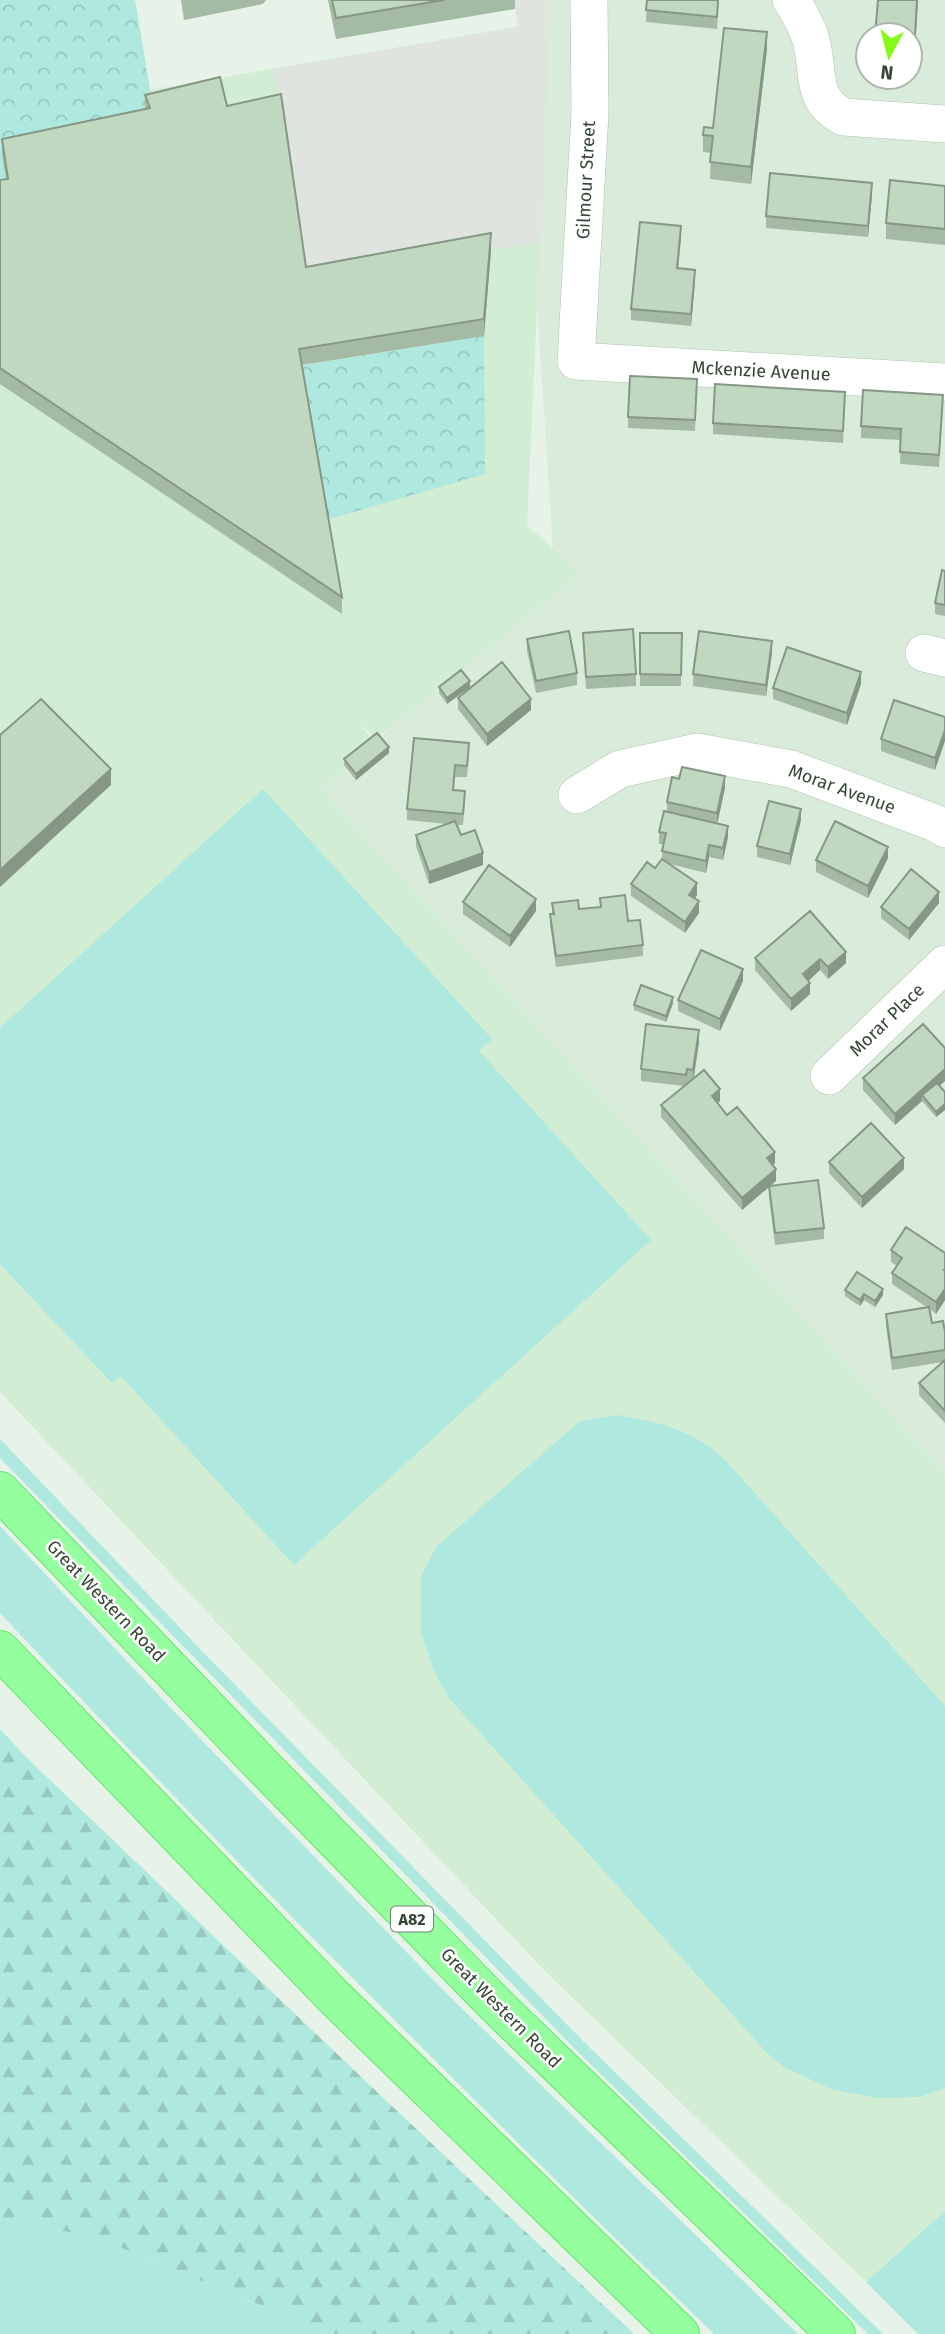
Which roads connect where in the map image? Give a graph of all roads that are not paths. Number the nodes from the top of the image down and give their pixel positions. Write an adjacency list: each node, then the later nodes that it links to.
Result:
1 (589, 0): 4 (street, Gilmour Street)
2 (790, 0): 3 (street)
3 (945, 124)
4 (576, 360): 5 (street, Mckenzie Avenue)
5 (945, 382)
6 (577, 795): 7 (street, Morar Avenue)
7 (945, 830)
8 (945, 964): 9 (street, Morar Place)
9 (829, 1076)
10 (0, 1491): 13 (main road, Great Western Road / A82)
11 (0, 1650): 12 (main road)
12 (680, 2334)
13 (836, 2334)

